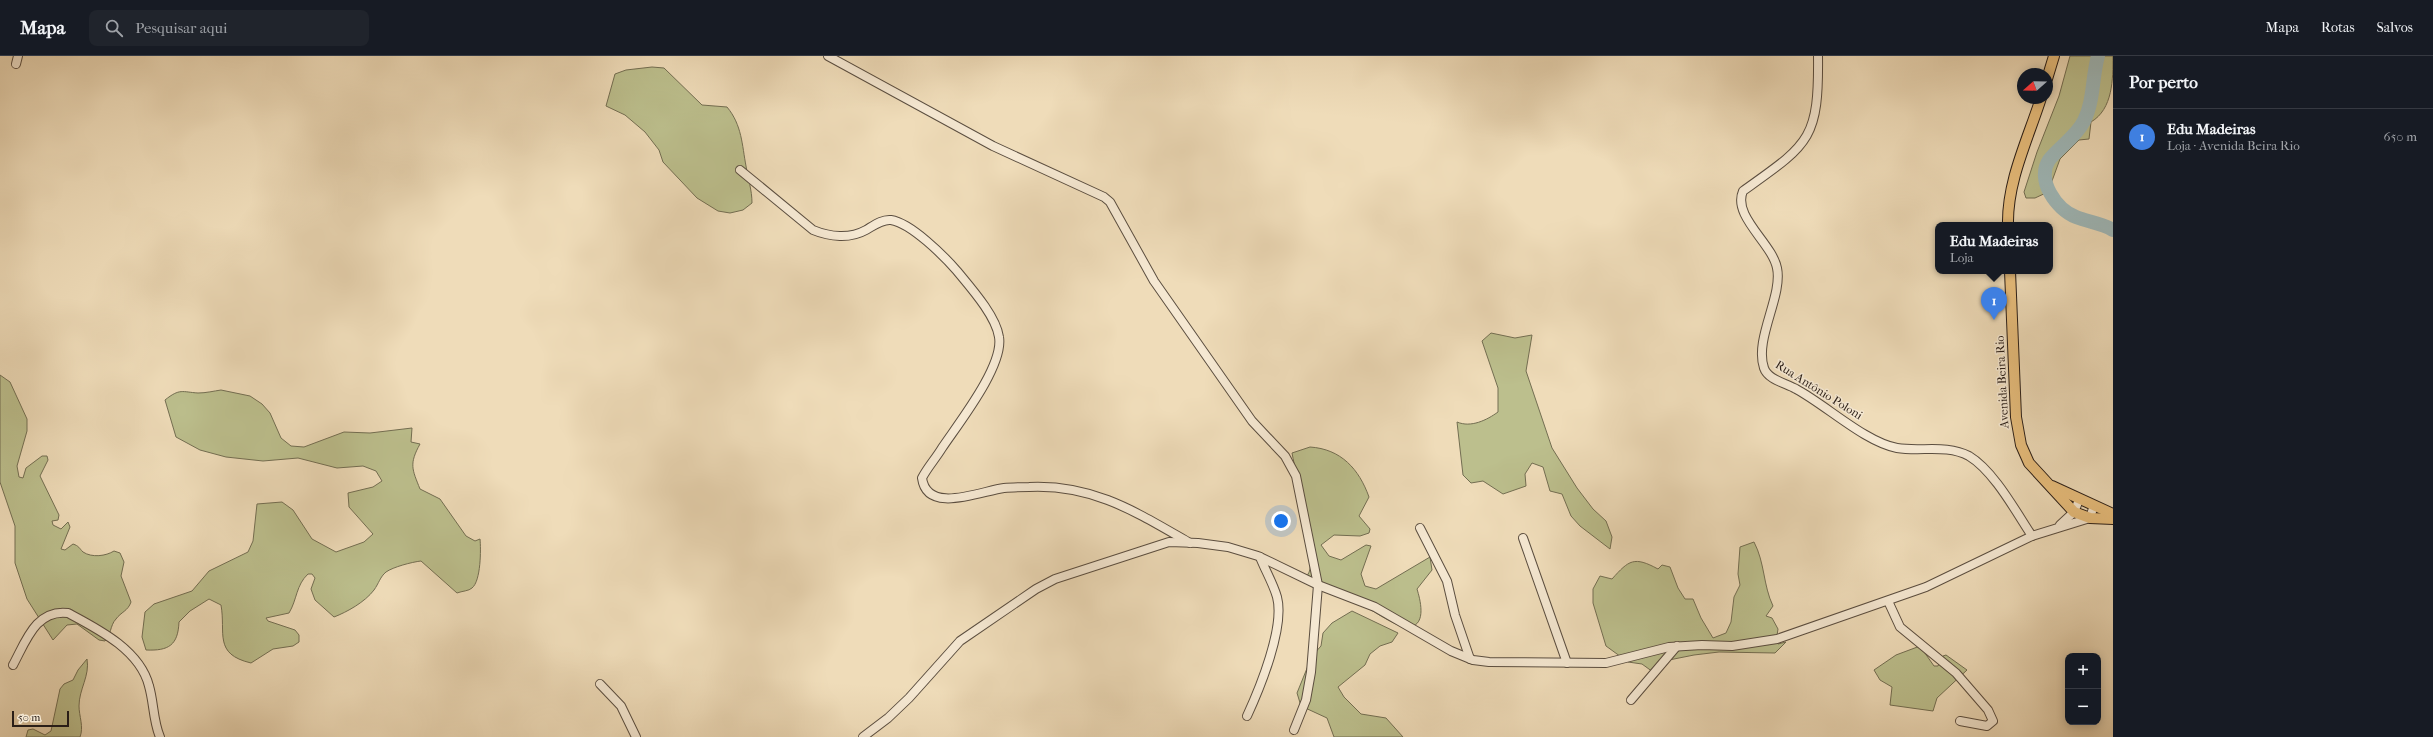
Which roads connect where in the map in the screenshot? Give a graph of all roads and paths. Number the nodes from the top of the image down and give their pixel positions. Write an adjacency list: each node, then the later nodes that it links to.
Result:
1 (828, 56): 22 (street)
2 (1818, 56): 18 (street, Rua Antônio Poloni)
3 (2054, 56): 4 (main road)
4 (2050, 68)
5 (2039, 104): 7 (main road)
6 (740, 170): 20 (street)
7 (2008, 222)
8 (2010, 274): 9 (main road, Avenida Beira Rio)
9 (2046, 484): 10 (main road, Avenida Beira Rio); 12 (main road, Avenida Beira Rio)
10 (2079, 500): 11 (main road, Avenida Beira Rio); 12 (street)
11 (2094, 505): 13 (main road, Avenida Beira Rio); 14 (street)
12 (2074, 512): 14 (main road, Avenida Beira Rio); 17 (street)
13 (2113, 514)
14 (2090, 518): 15 (main road, Avenida Beira Rio); 17 (street)
15 (2113, 519)
16 (1420, 528): 25 (street)
17 (2056, 528): 18 (street)
18 (2032, 536): 23 (street)
19 (1523, 538): 26 (street)
20 (1191, 543): 21 (street); 35 (street)
21 (1260, 557): 22 (street); 30 (street)
22 (1318, 585): 25 (street); 32 (street)
23 (1888, 601): 24 (street); 31 (street)
24 (1678, 646): 26 (street); 29 (street)
25 (1470, 659): 26 (street)
26 (1566, 663)
27 (13, 665): 33 (street)
28 (600, 684): 34 (street)
29 (1631, 700)
30 (1247, 716)
31 (1960, 721)
32 (1294, 730)
33 (160, 737)
34 (636, 737)
35 (863, 737)

